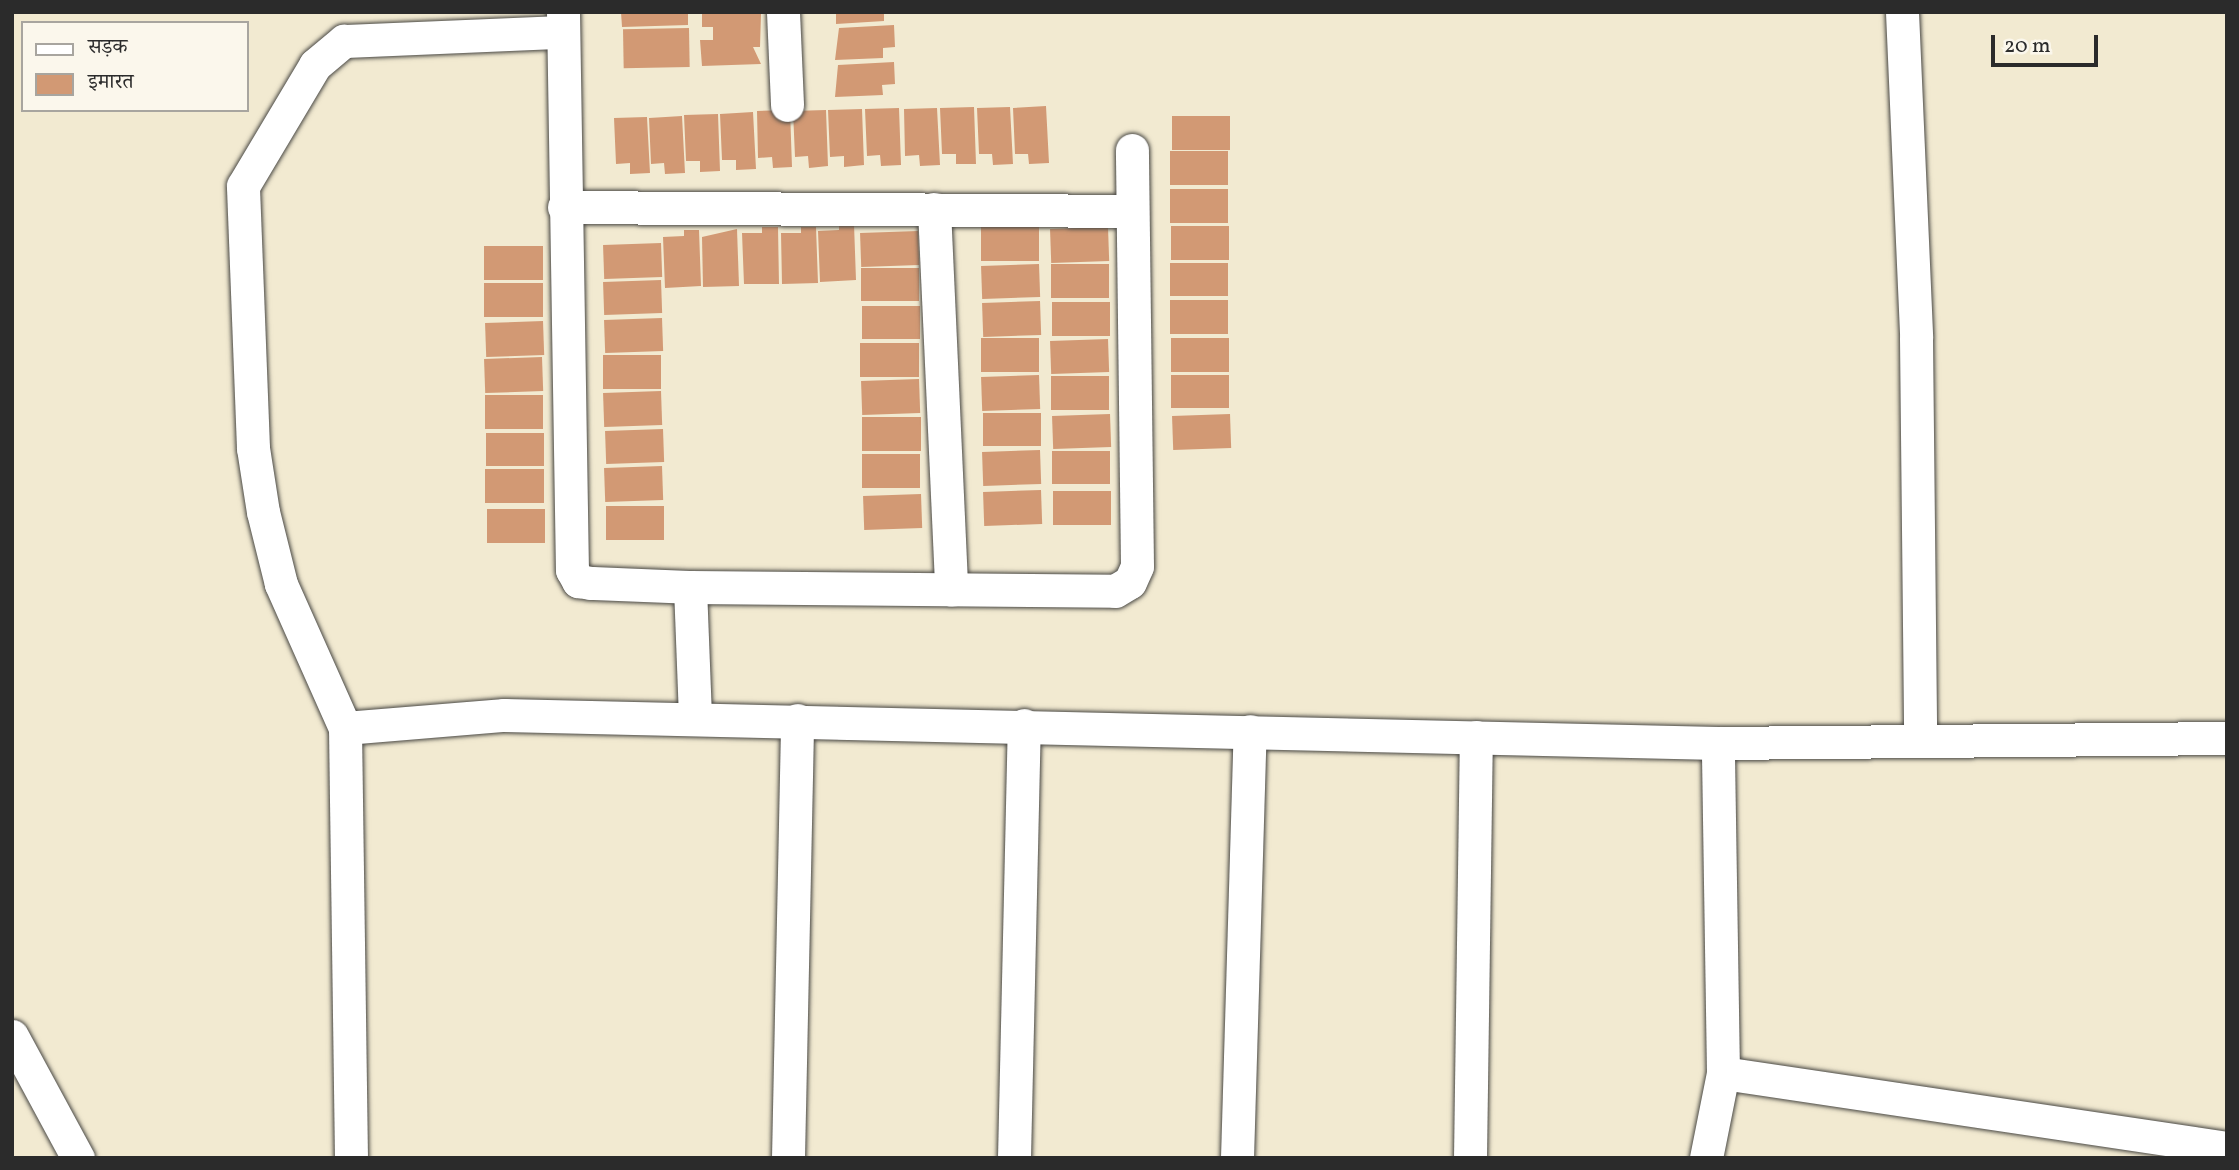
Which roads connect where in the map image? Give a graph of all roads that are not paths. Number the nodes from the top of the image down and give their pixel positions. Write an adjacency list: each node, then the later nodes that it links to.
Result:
1 (783, 12): 4 (street)
2 (1902, 12): 18 (street)
3 (563, 22): 6 (street); 14 (street)
4 (787, 105)
5 (1132, 150): 8 (street)
6 (564, 206): 7 (street); 9 (street)
7 (934, 209): 8 (street); 10 (street)
8 (1132, 211): 10 (street)
9 (690, 587): 10 (street); 11 (street)
10 (951, 590)
11 (695, 718): 12 (street); 14 (street)
12 (797, 720): 13 (street); 25 (street)
13 (1024, 725): 15 (street); 26 (street)
14 (345, 728): 24 (street)
15 (1250, 731): 16 (street); 27 (street)
16 (1476, 737): 19 (street); 28 (street)
17 (2227, 738): 18 (street)
18 (1920, 740): 19 (street)
19 (1718, 743): 21 (street)
20 (12, 1037): 23 (street)
21 (1723, 1073): 22 (street); 29 (street)
22 (2226, 1149)
23 (78, 1158)
24 (351, 1158)
25 (788, 1158)
26 (1014, 1158)
27 (1237, 1158)
28 (1470, 1158)
29 (1706, 1158)

